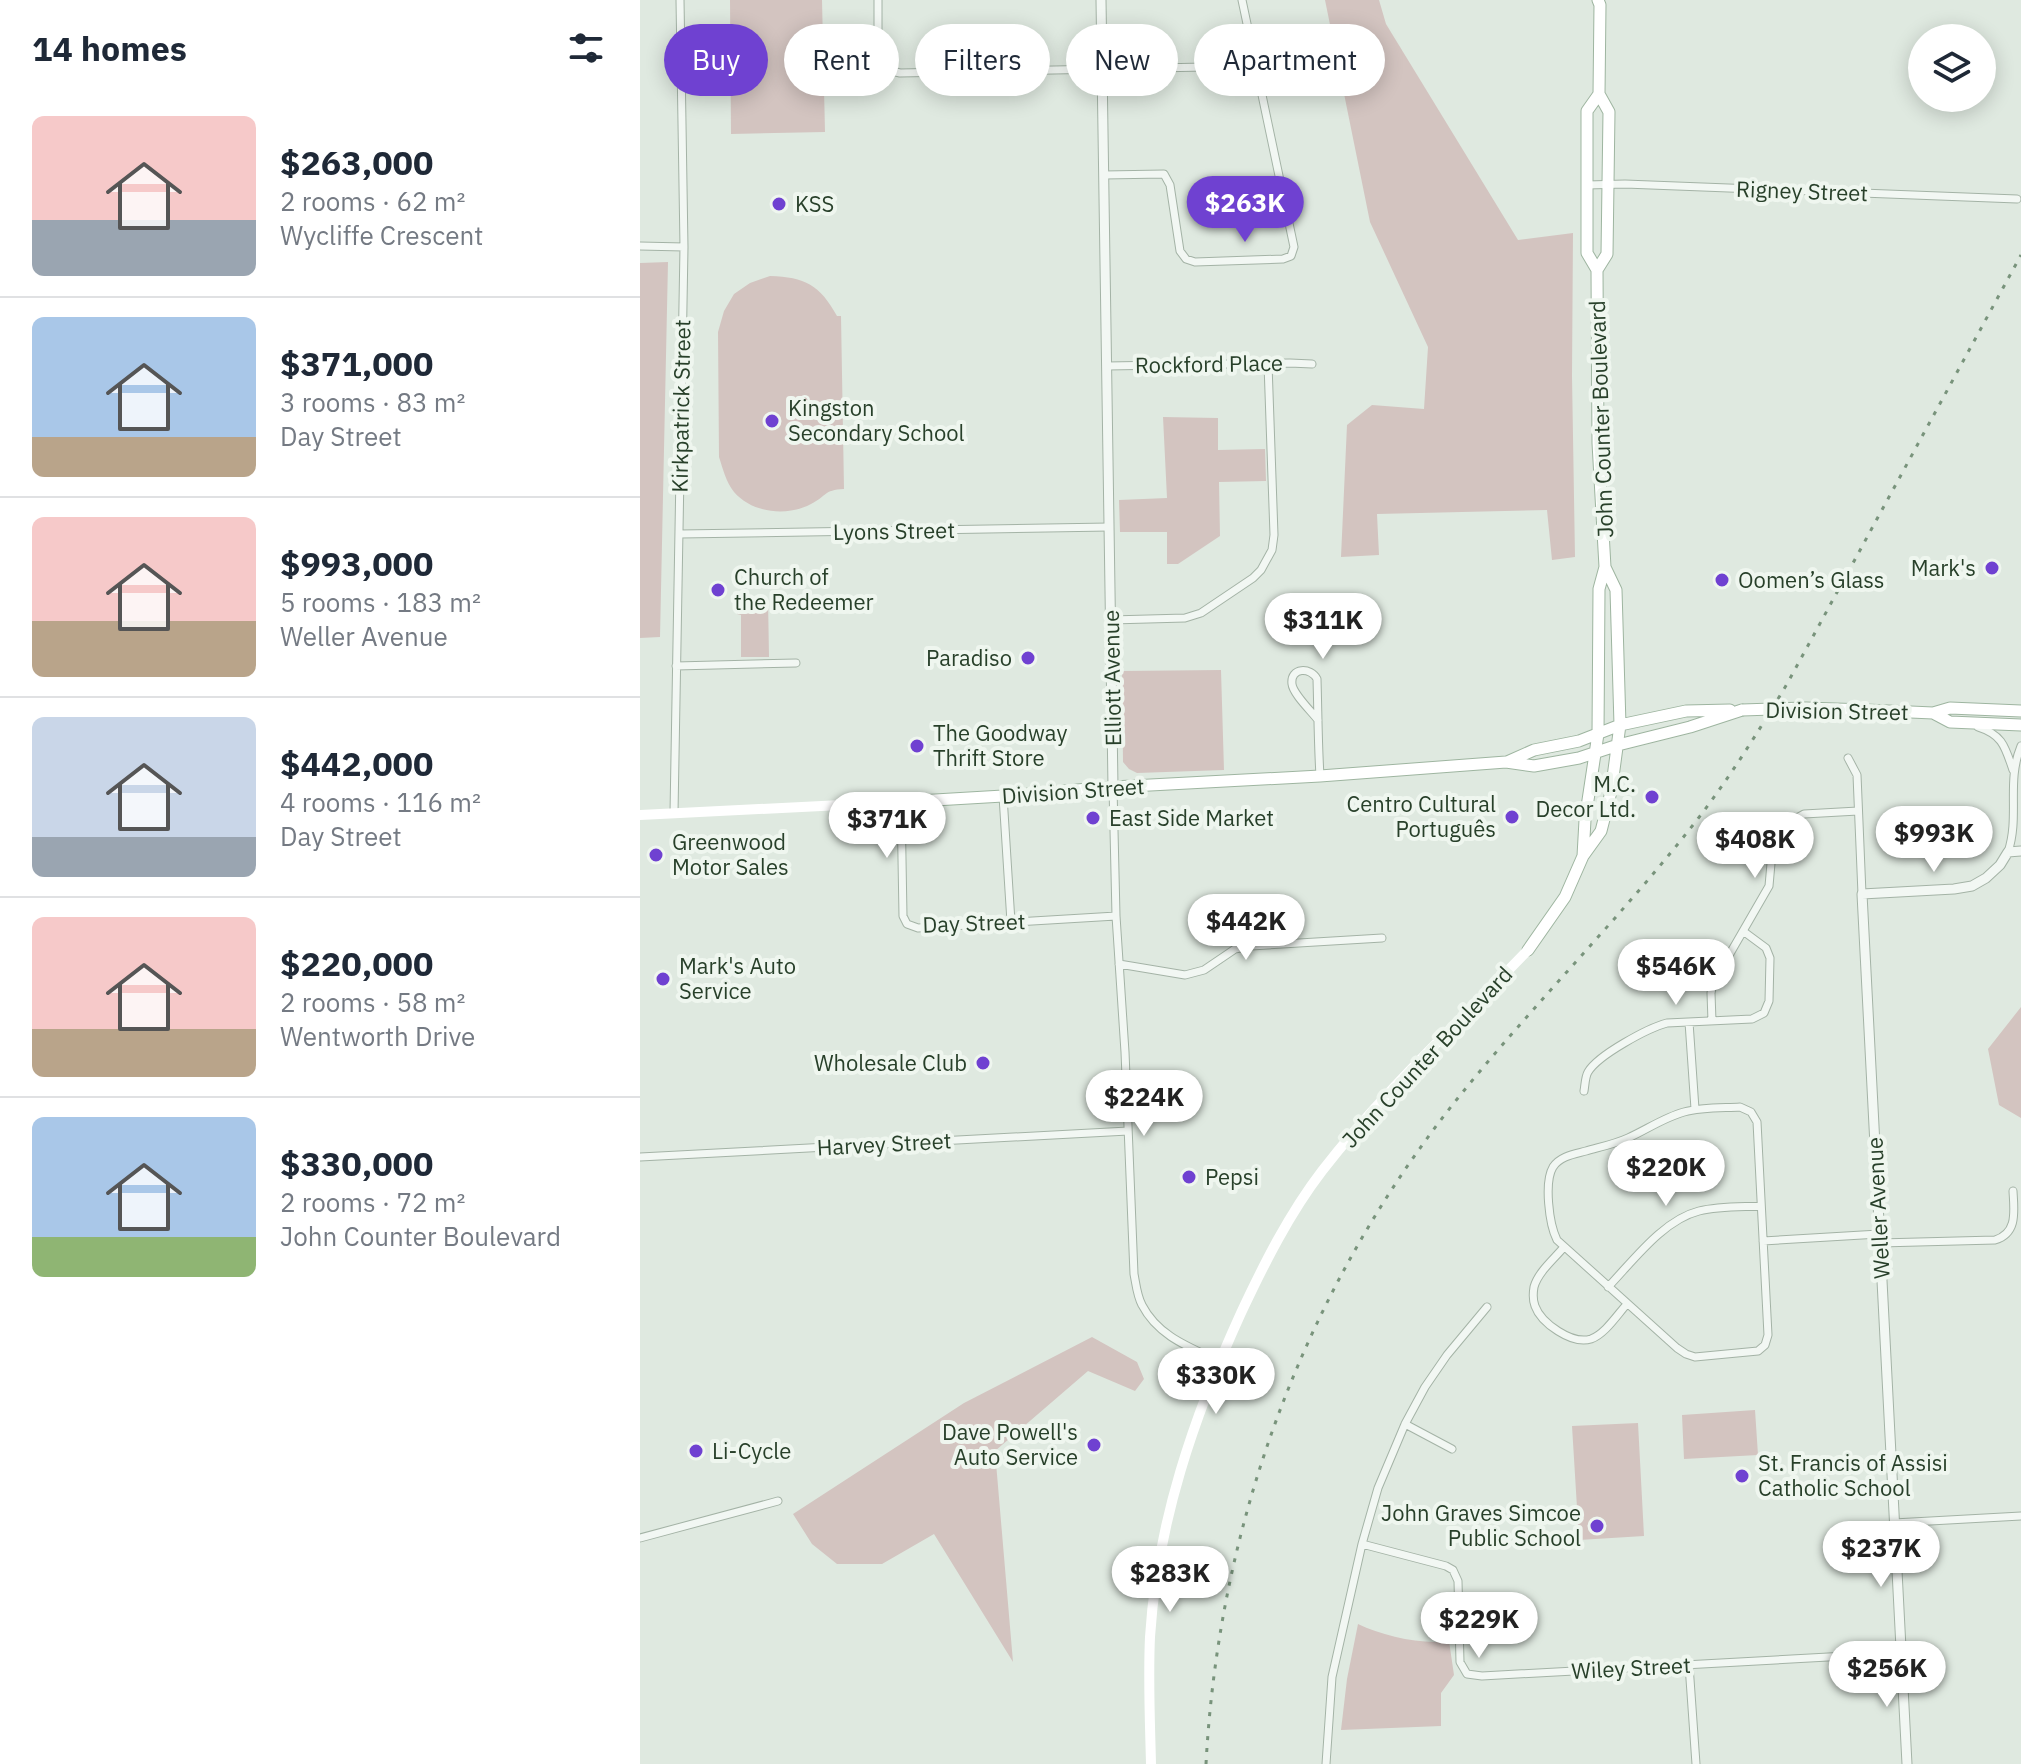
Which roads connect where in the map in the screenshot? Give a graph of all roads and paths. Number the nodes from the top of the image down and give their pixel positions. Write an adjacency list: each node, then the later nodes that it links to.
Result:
1 (680, 0): 6 (street, Kirkpatrick Street)
2 (878, 0): 9 (street)
3 (1101, 0): 7 (street, Elliott Avenue)
4 (1242, 0): 8 (street)
5 (1600, 2): 10 (main road, John Counter Boulevard)
6 (680, 24)
7 (1101, 24)
8 (1247, 24)
9 (1066, 71)
10 (1599, 94): 15 (main road, John Counter Boulevard); 16 (main road, John Counter Boulevard)
11 (680, 96): 19 (street, Kirkpatrick Street)
12 (1102, 96): 14 (street, Elliott Avenue)
13 (1262, 96): 14 (street)
14 (1104, 175): 23 (street, Elliott Avenue)
15 (1608, 184): 16 (street, Rigney Street); 17 (street, Rigney Street); 20 (main road, John Counter Boulevard)
16 (1587, 185): 20 (main road, John Counter Boulevard)
17 (2017, 199)
18 (640, 246): 19 (street)
19 (684, 247): 25 (street, Kirkpatrick Street)
20 (1597, 270): 26 (main road, John Counter Boulevard)
21 (1268, 364): 22 (street, Rockford Place); 23 (street, Rockford Place); 27 (street)
22 (1312, 364)
23 (1107, 366): 24 (street, Elliott Avenue)
24 (1109, 527): 25 (street, Lyons Street); 27 (street, Elliott Avenue)
25 (680, 534): 29 (street, Kirkpatrick Street)
26 (1605, 567): 35 (main road); 37 (main road)
27 (1111, 620): 45 (street, Elliott Avenue)
28 (796, 663): 29 (street)
29 (676, 666): 49 (street, Kirkpatrick Street)
30 (1742, 710): 32 (main road, Division Street, bridge); 35 (main road, Division Street); 38 (main road, Division Street)
31 (2021, 711): 32 (main road, Division Street)
32 (1933, 713): 34 (main road, Division Street)
33 (1318, 720): 33 (street); 44 (street)
34 (1964, 722): 36 (main road, Division Street); 43 (street)
35 (1620, 725): 37 (main road, Division Street); 38 (main road)
36 (2021, 725)
37 (1598, 734): 40 (main road); 42 (main road, Division Street)
38 (1618, 745): 40 (main road, Division Street); 53 (main road)
39 (2021, 746): 43 (street)
40 (1596, 753): 42 (main road, Division Street); 53 (main road)
41 (1848, 758): 48 (street)
42 (1506, 762): 44 (main road, Division Street)
43 (2013, 771): 52 (street)
44 (1320, 776): 45 (main road, Division Street)
45 (1113, 787): 46 (main road, Division Street); 55 (street, Elliott Avenue)
46 (1003, 796): 47 (main road, Division Street); 56 (street)
47 (901, 802): 49 (main road, Division Street); 56 (street, Day Street)
48 (1858, 811): 54 (street); 57 (street)
49 (674, 813): 50 (main road, Division Street)
50 (640, 815)
51 (2021, 851): 52 (street)
52 (2008, 852): 54 (street)
53 (1583, 856): 59 (main road, John Counter Boulevard)
54 (1862, 894): 69 (street, Weller Avenue)
55 (1116, 916): 56 (street, Day Street); 60 (street, Elliott Avenue)
56 (1011, 922)
57 (1743, 931): 61 (street); 61 (street)
58 (1382, 938): 60 (street)
59 (1528, 950): 75 (main road, John Counter Boulevard)
60 (1119, 964): 65 (street, Elliott Avenue)
61 (1712, 1021): 62 (street)
62 (1689, 1022): 63 (street); 64 (street)
63 (1584, 1091)
64 (1695, 1109): 68 (street); 71 (street)
65 (1128, 1131): 66 (street, Harvey Street); 75 (street, Elliott Avenue)
66 (640, 1157)
67 (2013, 1191): 69 (street)
68 (1761, 1206): 70 (street); 72 (street)
69 (1880, 1238): 70 (street); 80 (street, Weller Avenue)
70 (1763, 1241): 73 (street)
71 (1564, 1247): 72 (street); 73 (street)
72 (1608, 1287): 73 (street)
73 (1627, 1304)
74 (1487, 1307): 76 (street)
75 (1219, 1361): 85 (main road, John Counter Boulevard)
76 (1405, 1424): 77 (street); 82 (street)
77 (1452, 1449)
78 (778, 1501): 81 (street)
79 (2021, 1516): 80 (street)
80 (1894, 1523): 83 (street, Weller Avenue)
81 (640, 1538)
82 (1362, 1544): 84 (street, Wiley Street); 86 (street)
83 (1901, 1653): 84 (street, Wiley Street); 88 (street, Weller Avenue)
84 (1689, 1665): 87 (street)
85 (1151, 1764)
86 (1326, 1764)
87 (1696, 1764)
88 (1907, 1764)

